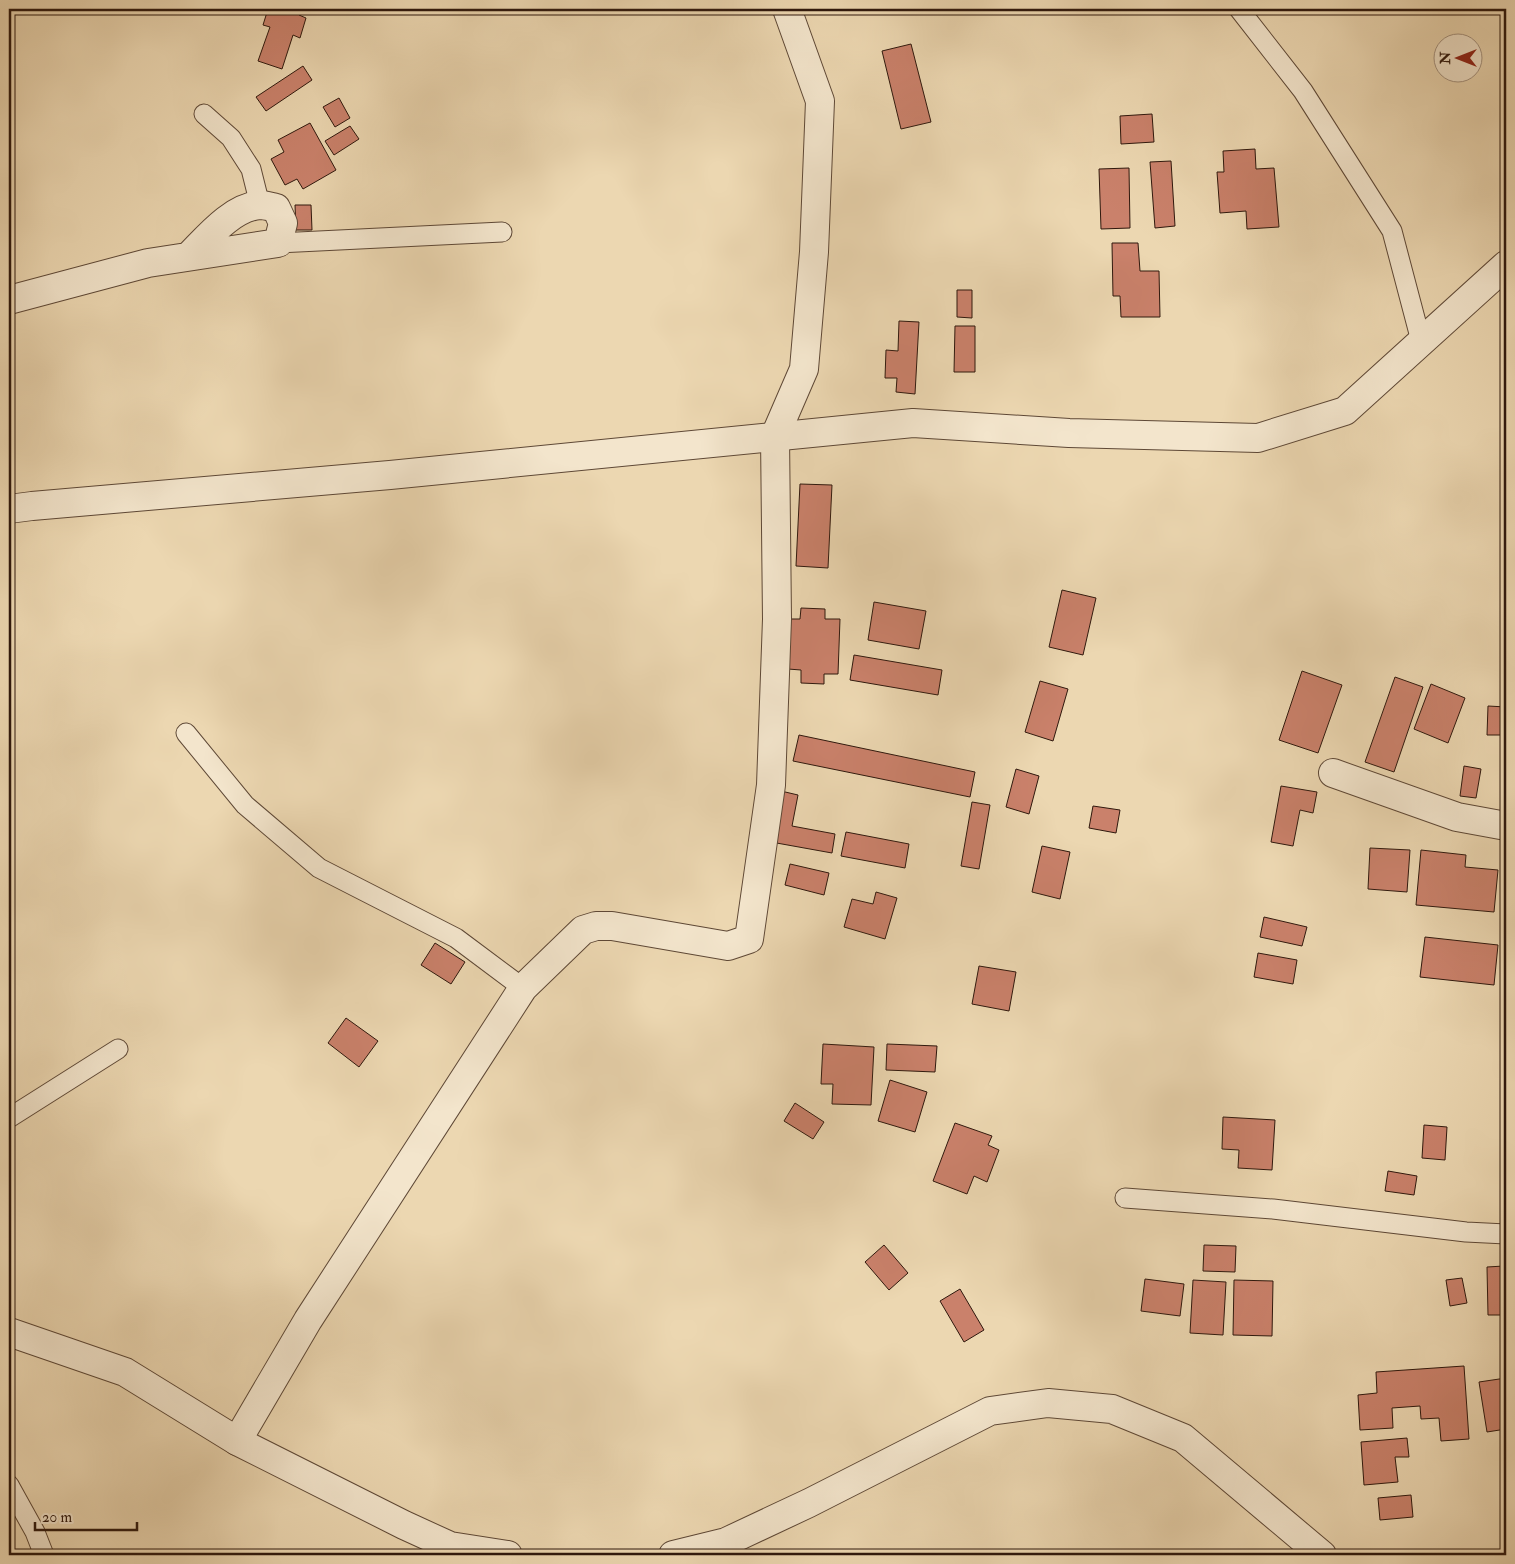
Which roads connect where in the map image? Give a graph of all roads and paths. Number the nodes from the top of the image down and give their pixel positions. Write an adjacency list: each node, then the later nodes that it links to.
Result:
1 (787, 9): 11 (street)
2 (1239, 9): 10 (lane)
3 (204, 114): 4 (lane)
4 (260, 205): 6 (street); 7 (street)
5 (502, 232): 6 (lane)
6 (278, 243): 7 (street)
7 (189, 256): 9 (street)
8 (1506, 265): 10 (street)
9 (9, 300)
10 (1421, 341): 11 (street)
11 (775, 436): 12 (street); 16 (street)
12 (9, 510)
13 (186, 733): 16 (lane)
14 (1333, 773): 15 (street)
15 (1506, 826)
16 (523, 988): 22 (street)
17 (118, 1049): 18 (lane)
18 (9, 1118)
19 (1125, 1198): 20 (lane)
20 (1506, 1234)
21 (9, 1332): 22 (street)
22 (237, 1441): 25 (street)
23 (9, 1485): 24 (lane)
24 (44, 1555)
25 (499, 1555)
26 (673, 1555): 27 (street)
27 (1322, 1555)

